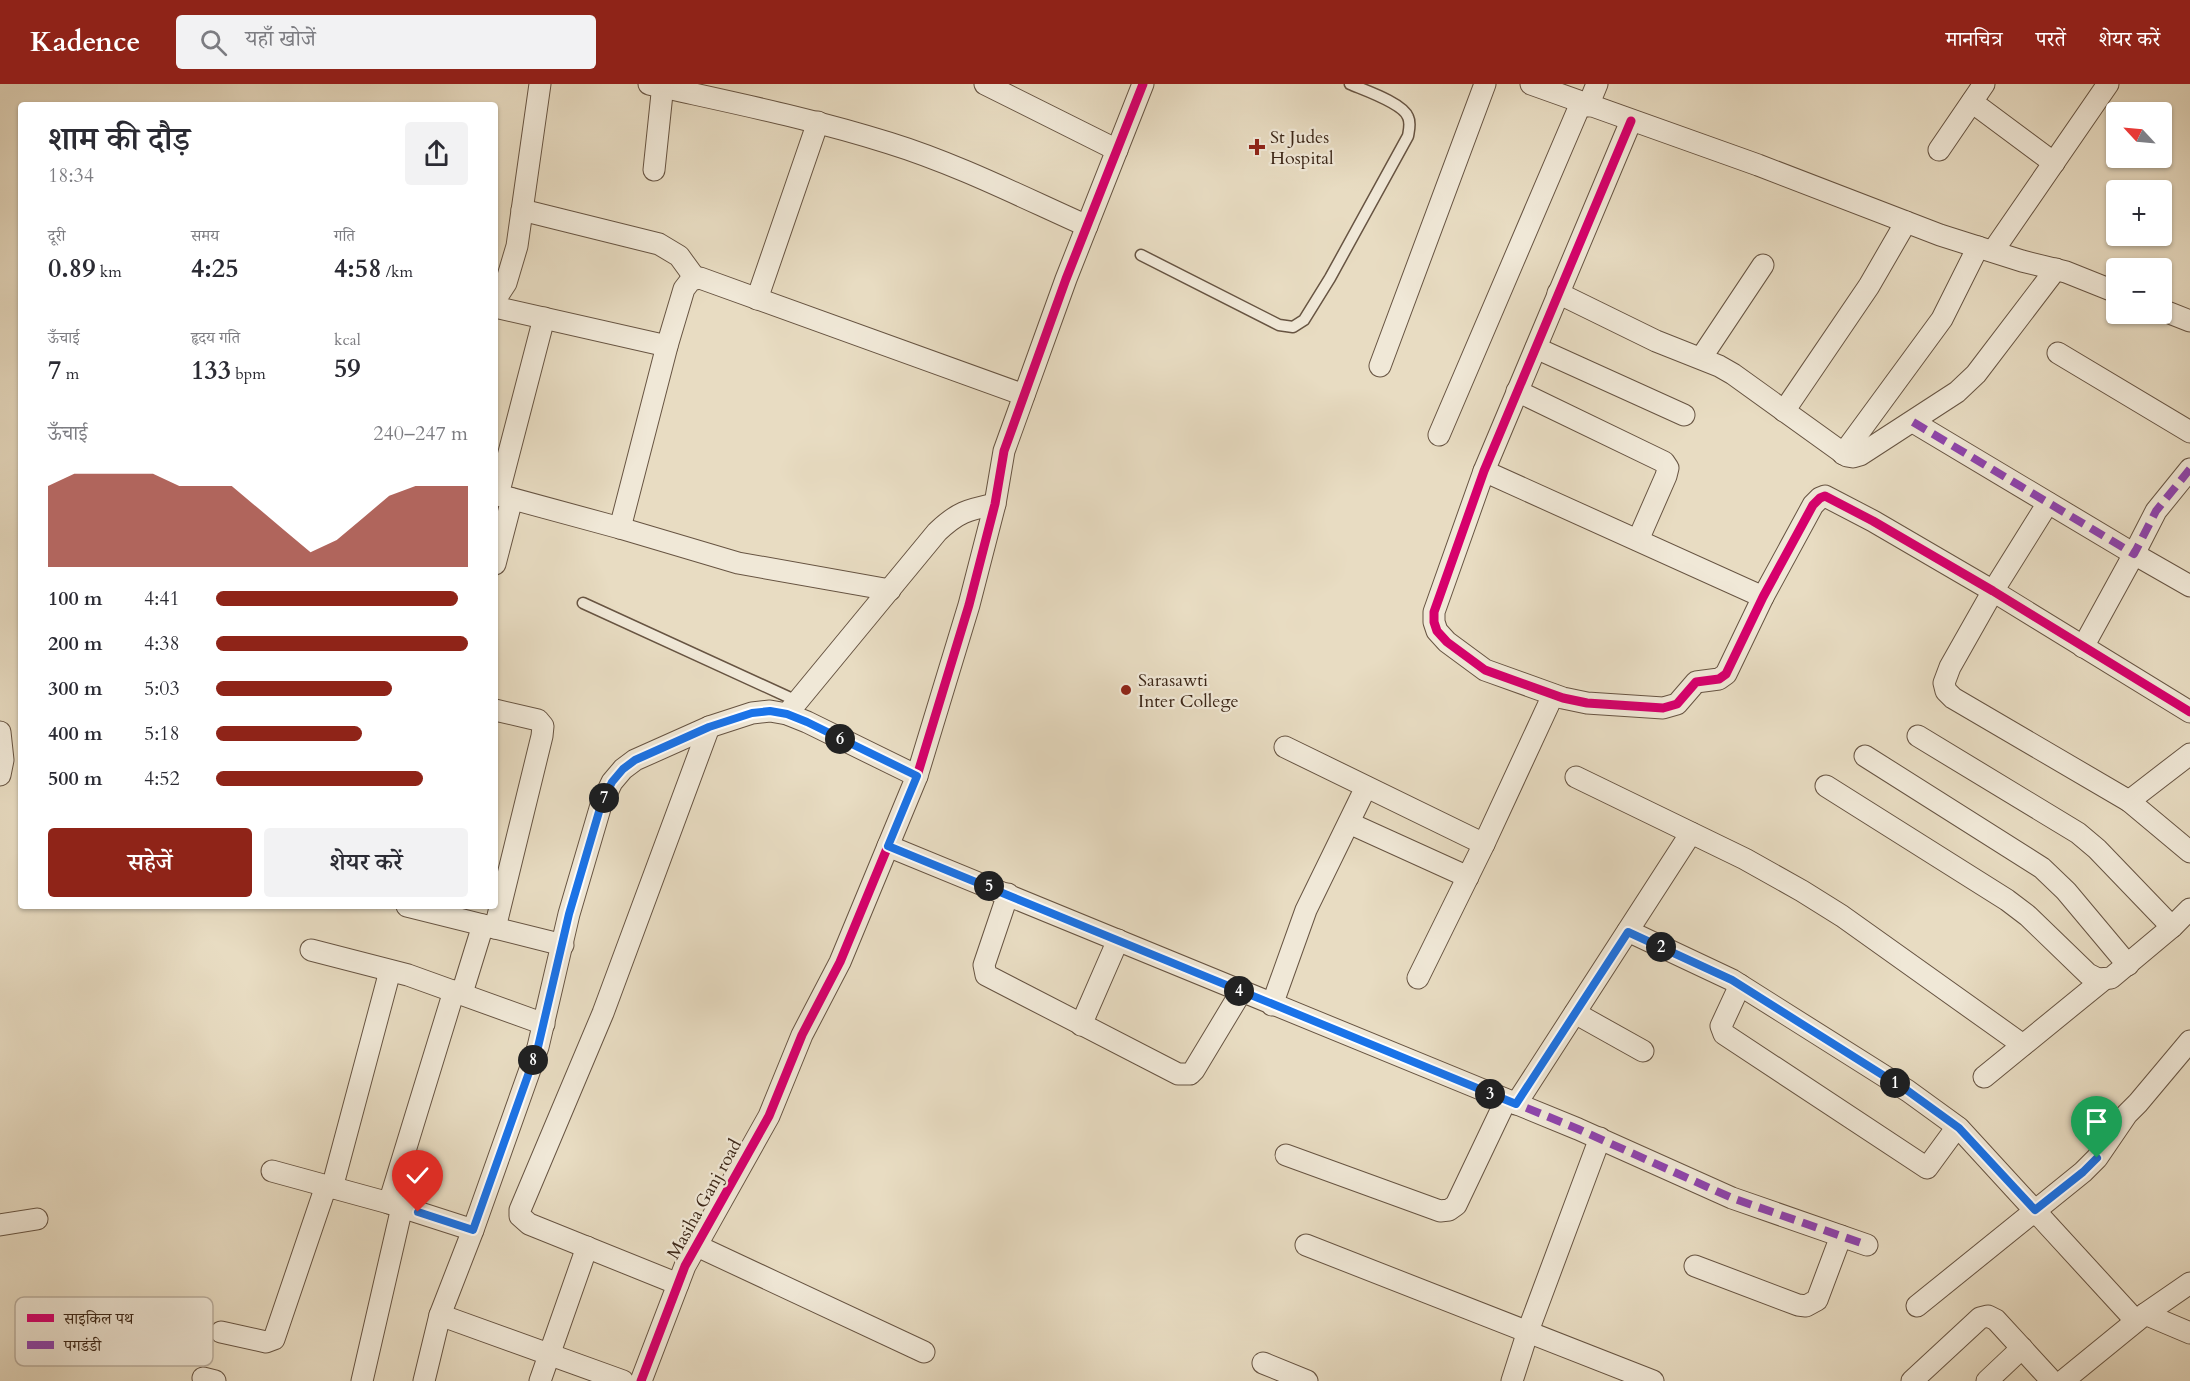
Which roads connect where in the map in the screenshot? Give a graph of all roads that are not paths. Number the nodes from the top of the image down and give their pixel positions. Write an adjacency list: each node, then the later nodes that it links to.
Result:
1 (540, 84): 20 (street)
2 (985, 84): 16 (street)
3 (1143, 84): 16 (street, Masiha Ganj road)
4 (1350, 84): 11 (lane)
5 (1485, 84): 40 (street)
6 (1531, 84): 13 (street)
7 (1597, 84): 13 (street)
8 (1984, 84): 12 (street)
9 (2108, 84): 18 (street)
10 (658, 85): 15 (street); 19 (street)
11 (1380, 90): 24 (lane)
12 (1972, 102): 17 (street); 18 (street)
13 (1585, 104): 14 (street); 47 (street)
14 (1631, 121): 21 (street); 29 (street)
15 (818, 122): 22 (street); 31 (street)
16 (1118, 150): 22 (street, Masiha Ganj road)
17 (1940, 150)
18 (2054, 163): 23 (street)
19 (654, 170)
20 (522, 210): 27 (street); 30 (street)
21 (1906, 222): 23 (street); 43 (street)
22 (1087, 226): 42 (street, Masiha Ganj road)
23 (1985, 249): 26 (street); 48 (street)
24 (1142, 255)
25 (1763, 266): 39 (street)
26 (2056, 269): 28 (street); 45 (street)
27 (695, 278): 31 (street); 36 (street)
28 (2106, 288)
29 (1558, 293): 37 (street); 39 (street)
30 (498, 295)
31 (757, 299): 42 (street)
32 (498, 308): 34 (street)
33 (2172, 313): 35 (street)
34 (544, 318): 36 (street); 51 (street)
35 (2190, 321)
36 (667, 346): 54 (street)
37 (1536, 348): 41 (street); 44 (street)
38 (2058, 353): 46 (street)
39 (1701, 358): 43 (street)
40 (1380, 366)
41 (1517, 391): 50 (street); 56 (street)
42 (1024, 395): 53 (street, Masiha Ganj road)
43 (1784, 411): 48 (street)
44 (1684, 415)
45 (1913, 422): 48 (street); 52 (street)
46 (2190, 432)
47 (1439, 435)
48 (1843, 454)
49 (2190, 469): 57 (street)
50 (1484, 471): 56 (street); 64 (street)
51 (502, 496): 54 (street); 55 (street)
52 (2048, 503): 57 (street); 60 (street)
53 (995, 504): 59 (street); 75 (street, Masiha Ganj road)
54 (620, 528): 59 (street)
55 (498, 535)
56 (1638, 540): 61 (street)
57 (2134, 554): 58 (street); 63 (street)
58 (2190, 586)
59 (890, 590): 65 (street)
60 (1993, 591): 61 (street); 63 (street); 79 (street)
61 (1763, 597): 64 (street)
62 (584, 603): 65 (lane)
63 (2083, 647): 67 (street)
64 (1553, 695): 82 (street)
65 (792, 707): 68 (street); 75 (street)
66 (498, 711): 86 (street)
67 (2190, 712)
68 (709, 727): 95 (street); 127 (street)
69 (0, 732): 74 (street)
70 (1918, 736): 92 (street)
71 (1285, 747): 78 (street)
72 (2190, 754): 79 (street)
73 (1865, 756): 97 (street)
74 (0, 775)
75 (917, 776): 83 (street, Masiha Ganj road)
76 (1576, 777): 81 (street)
77 (1826, 786): 100 (street)
78 (1366, 787): 80 (street); 82 (street)
79 (2129, 801): 84 (street)
80 (1349, 822): 85 (street); 104 (street)
81 (1691, 833): 93 (street); 109 (street)
82 (1484, 844): 85 (street)
83 (888, 846): 87 (street); 124 (street, Masiha Ganj road)
84 (2190, 852)
85 (1468, 877): 99 (street)
86 (498, 893)
87 (1008, 894): 94 (street); 107 (street)
88 (434, 909): 91 (street)
89 (494, 909): 91 (street)
90 (2190, 909): 92 (street)
91 (489, 926): 95 (street); 102 (street)
92 (2172, 927): 97 (street)
93 (1628, 932): 101 (street); 105 (street)
94 (1119, 940): 103 (street); 107 (street)
95 (562, 945): 106 (street)
96 (311, 950): 98 (street)
97 (2128, 965): 100 (street)
98 (390, 971): 102 (street); 117 (street)
99 (1418, 978)
100 (2103, 980): 109 (street)
101 (1740, 985): 113 (street); 113 (street)
102 (458, 992): 106 (street); 118 (street)
103 (1241, 992): 104 (street); 107 (street)
104 (1272, 1005): 112 (street)
105 (1575, 1013): 110 (street); 112 (street)
106 (544, 1024): 122 (street)
107 (1081, 1024)
108 (2190, 1041): 119 (street)
109 (2023, 1045): 111 (street)
110 (1643, 1051)
111 (1984, 1077)
112 (1511, 1102): 114 (street); 115 (street)
113 (1957, 1127): 119 (street)
114 (1600, 1138): 123 (street); 134 (street)
115 (1286, 1155)
116 (272, 1172): 117 (street)
117 (329, 1187): 118 (street); 135 (street)
118 (396, 1205): 122 (street); 141 (street)
119 (2035, 1210): 131 (street); 133 (street)
120 (37, 1219): 121 (street)
121 (0, 1225)
122 (473, 1230): 132 (street)
123 (1841, 1236): 126 (street); 128 (street)
124 (695, 1245): 130 (street, Masiha Ganj road); 138 (street)
125 (1306, 1245): 134 (street)
126 (1867, 1245)
127 (587, 1247): 130 (street); 139 (street)
128 (1695, 1266)
129 (2190, 1283): 133 (street)
130 (678, 1284): 145 (street, Masiha Ganj road)
131 (1917, 1306)
132 (440, 1315): 139 (street); 142 (street)
133 (2141, 1317): 136 (street); 152 (street)
134 (1528, 1331): 147 (street); 148 (street)
135 (221, 1332)
136 (2190, 1333)
137 (2022, 1348): 149 (street); 150 (street); 151 (street)
138 (924, 1352)
139 (549, 1354): 143 (street); 144 (street)
140 (1263, 1363): 146 (street)
141 (362, 1381)
142 (424, 1381)
143 (540, 1381)
144 (623, 1381)
145 (641, 1381)
146 (1307, 1381)
147 (1512, 1381)
148 (1653, 1381)
149 (1912, 1381)
150 (1987, 1381)
151 (2052, 1381)
152 (2063, 1381)

